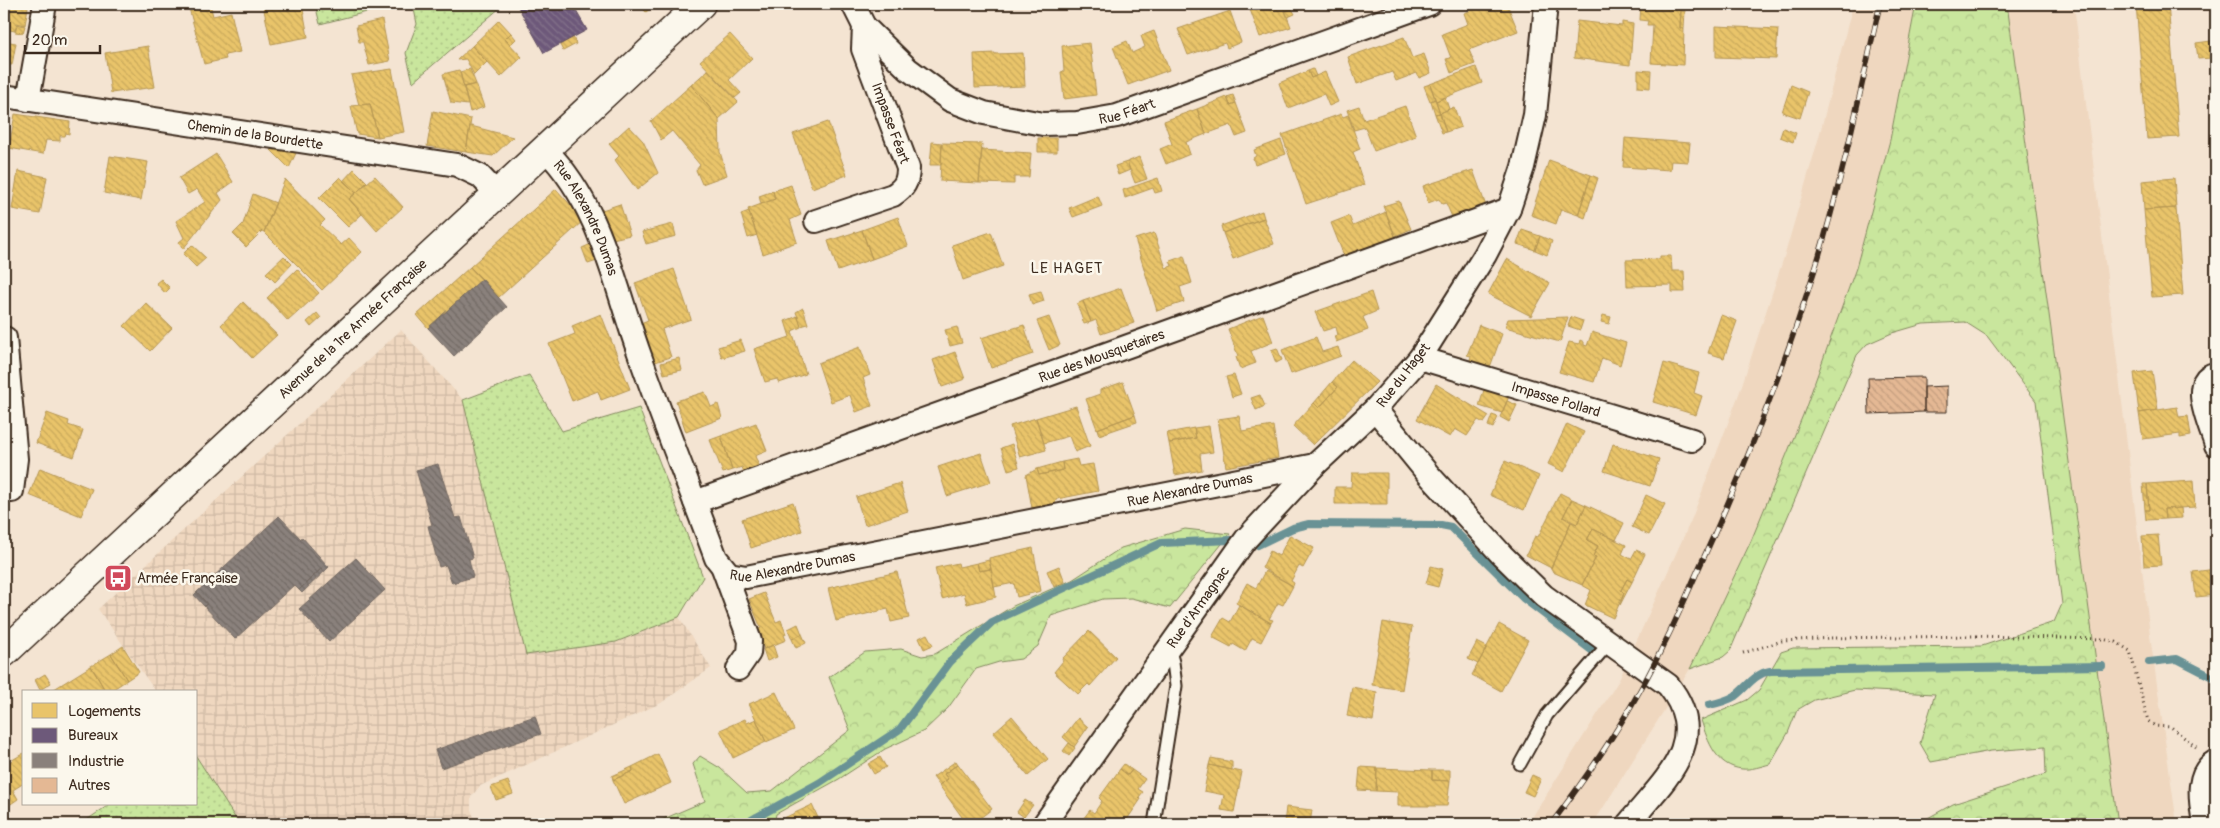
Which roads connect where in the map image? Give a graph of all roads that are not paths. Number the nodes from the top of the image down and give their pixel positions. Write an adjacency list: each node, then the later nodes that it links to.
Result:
1 (45, 4): 8 (street)
2 (701, 4): 9 (main road, Avenue de la 1re Armée Française)
3 (853, 4): 6 (street, Rue Féart)
4 (1429, 4): 6 (street, Rue Féart)
5 (1546, 4): 11 (street, Rue du Haget)
6 (864, 26): 12 (street, Impasse Féart)
7 (4, 96): 8 (street, Chemin de la Bourdette)
8 (28, 100): 10 (street, Chemin de la Bourdette)
9 (545, 149): 10 (main road, Avenue de la 1re Armée Française); 21 (street, Rue Alexandre Dumas)
10 (497, 194): 25 (main road, Avenue de la 1re Armée Française)
11 (1509, 209): 14 (street, Rue du Haget); 21 (street, Rue des Mousquetaires)
12 (816, 221)
13 (4, 334): 20 (street)
14 (1420, 358): 16 (street, Rue du Haget); 17 (street, Impasse Pollard)
15 (2216, 374): 18 (street)
16 (1375, 409): 19 (street, Rue d'Armagnac); 23 (street, Rue du Haget)
17 (1692, 440)
18 (2216, 445)
19 (1315, 465): 22 (street, Rue Alexandre Dumas); 24 (street, Rue d'Armagnac)
20 (12, 491)
21 (696, 502): 22 (street, Rue Alexandre Dumas)
22 (723, 568): 26 (street)
23 (1609, 643): 28 (lane); 31 (street, Rue du Haget)
24 (1169, 648): 29 (street, Rue d'Armagnac); 30 (lane)
25 (4, 653)
26 (738, 669)
27 (2214, 762): 32 (street)
28 (1520, 764)
29 (1044, 824)
30 (1154, 824)
31 (1628, 824)
32 (2204, 824)

